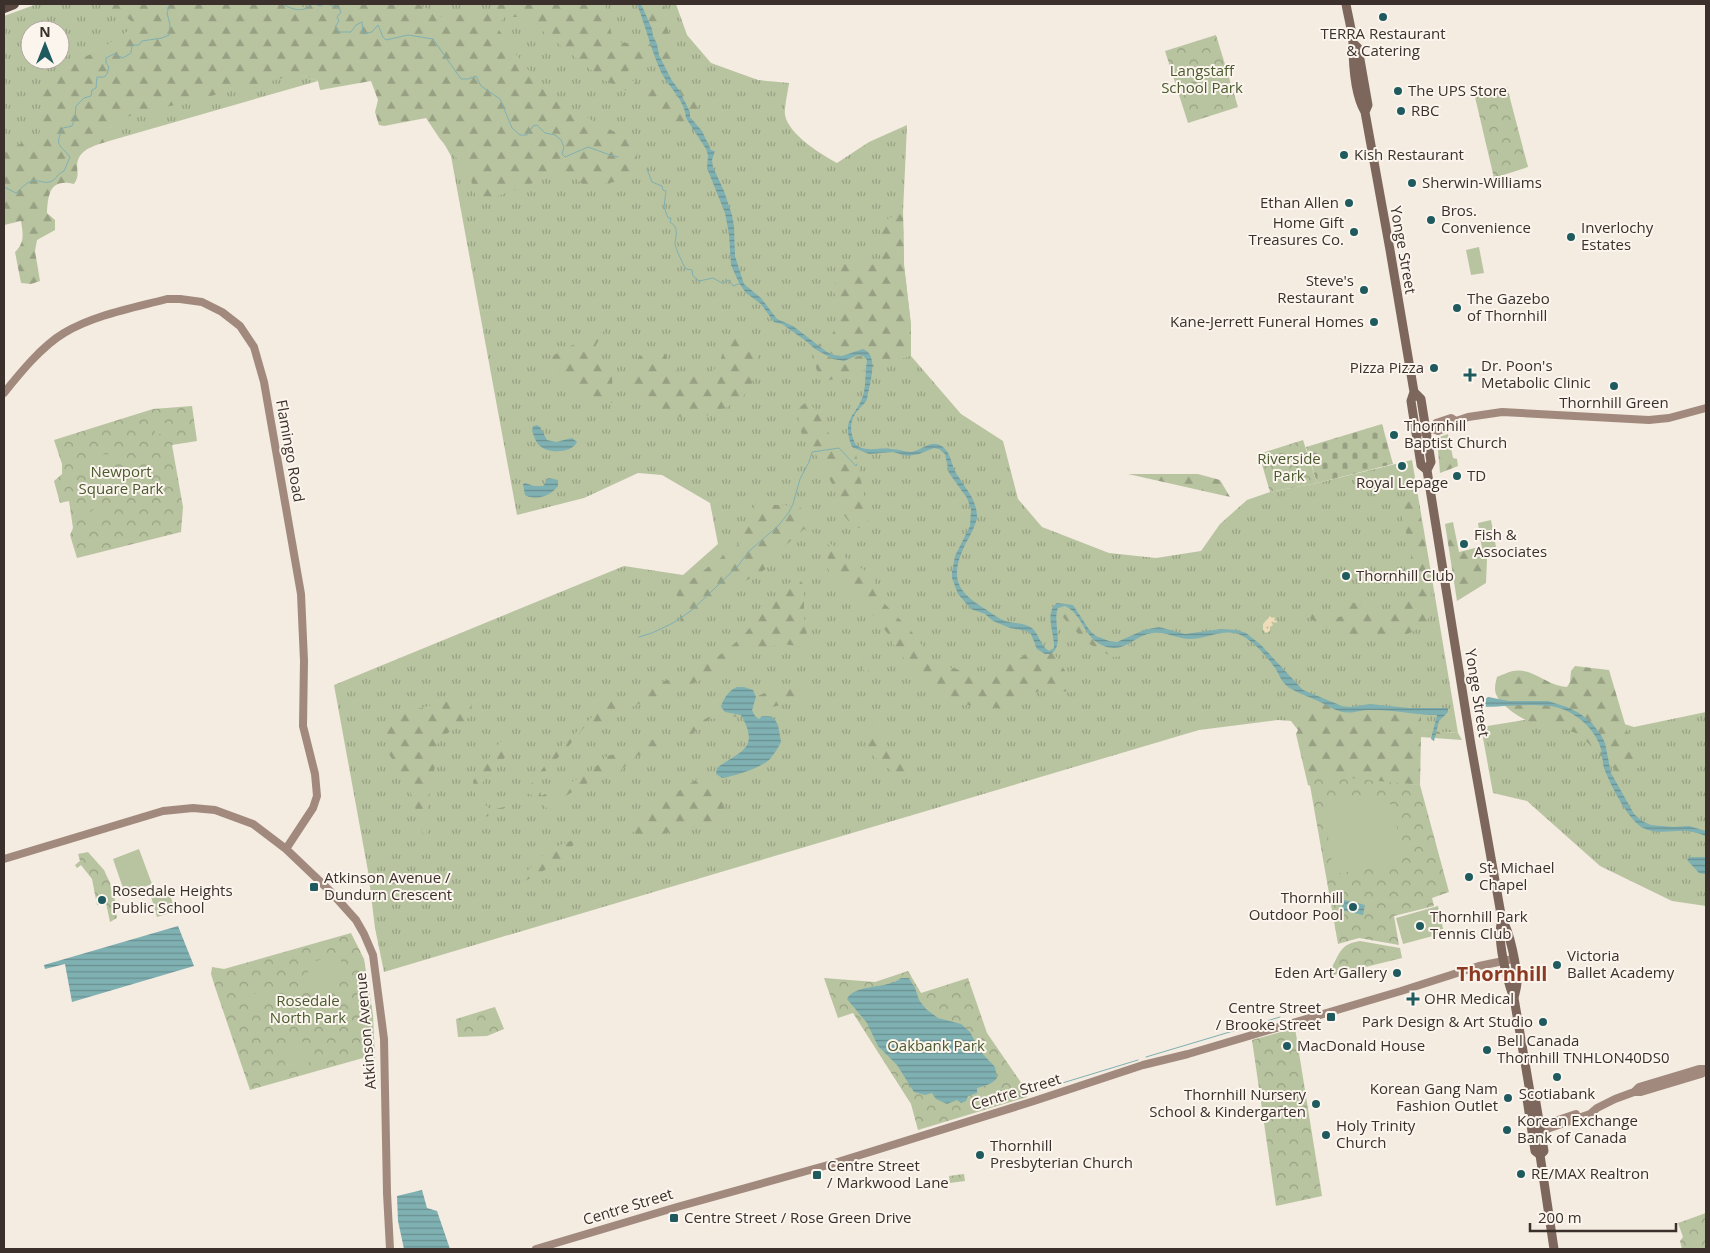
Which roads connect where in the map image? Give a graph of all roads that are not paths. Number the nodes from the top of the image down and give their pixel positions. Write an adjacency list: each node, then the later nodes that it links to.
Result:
1 (14, 4): 3 (highway)
2 (1346, 4): 4 (main road, Yonge Street)
3 (4, 8)
4 (1414, 392): 7 (main road, Yonge Street); 8 (main road, Yonge Street)
5 (4, 393): 12 (street, Flamingo Road)
6 (1706, 408): 7 (street)
7 (1430, 430): 8 (street); 9 (main road, Yonge Street)
8 (1416, 434): 10 (main road, Yonge Street)
9 (1430, 453): 10 (street); 11 (main road, Yonge Street)
10 (1419, 456): 11 (main road, Yonge Street)
11 (1427, 470): 14 (main road, Yonge Street)
12 (286, 848): 13 (street, Atkinson Avenue); 17 (street, Atkinson Avenue)
13 (4, 859)
14 (1509, 959): 16 (main road, Yonge Street); 18 (street, Centre Street)
15 (1706, 1070): 16 (street)
16 (1536, 1128): 19 (main road, Yonge Street)
17 (392, 1248)
18 (536, 1249)
19 (1554, 1249)

